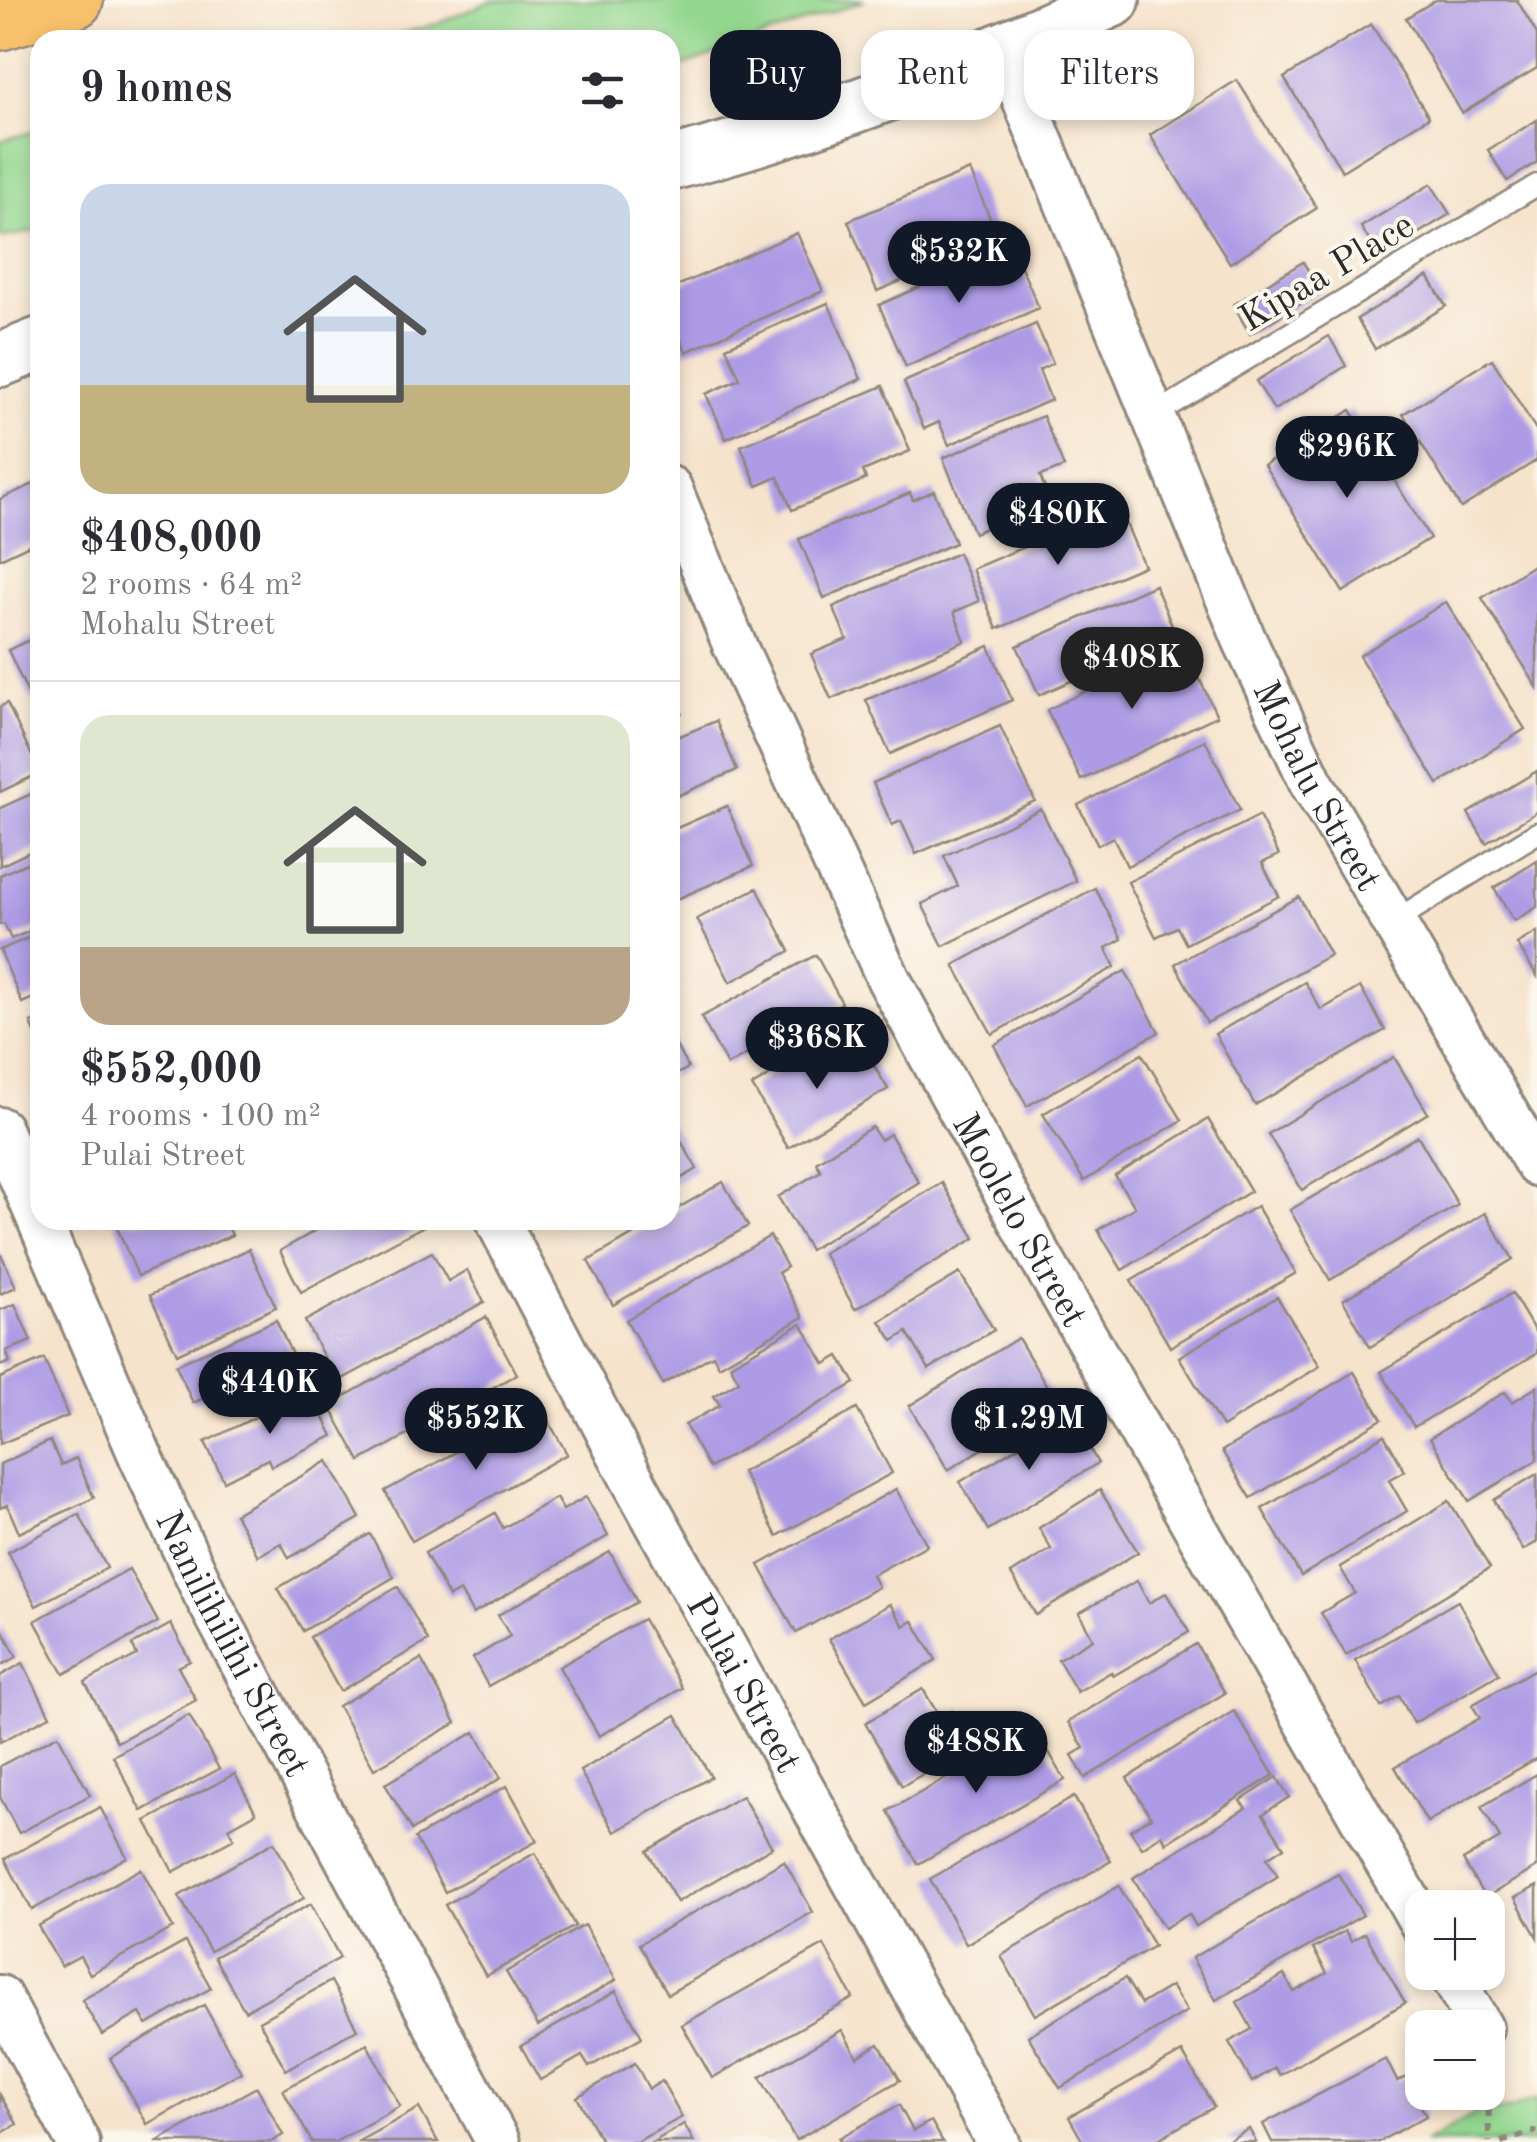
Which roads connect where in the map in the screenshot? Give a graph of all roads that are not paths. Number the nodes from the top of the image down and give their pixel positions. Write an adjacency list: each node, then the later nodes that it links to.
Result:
1 (75, 0): 3 (highway)
2 (1113, 0): 4 (street)
3 (0, 22)
4 (1004, 50): 10 (street, Mohalu Street)
5 (861, 103): 6 (street)
6 (680, 161)
7 (1537, 185): 10 (lane, Kipaa Place)
8 (30, 348): 9 (street)
9 (0, 360)
10 (1152, 416): 13 (street, Mohalu Street)
11 (680, 512): 19 (street, Moolelo Street)
12 (1537, 834): 13 (lane)
13 (1392, 923): 15 (street, Mohalu Street)
14 (0, 1129): 16 (street, Nanilihilihi Street)
15 (1537, 1166)
16 (30, 1199)
17 (43, 1230): 22 (street, Nanilihilihi Street)
18 (502, 1230): 23 (street, Pulai Street)
19 (1405, 1894)
20 (0, 1997): 21 (street)
21 (78, 2142)
22 (498, 2142)
23 (998, 2142)

